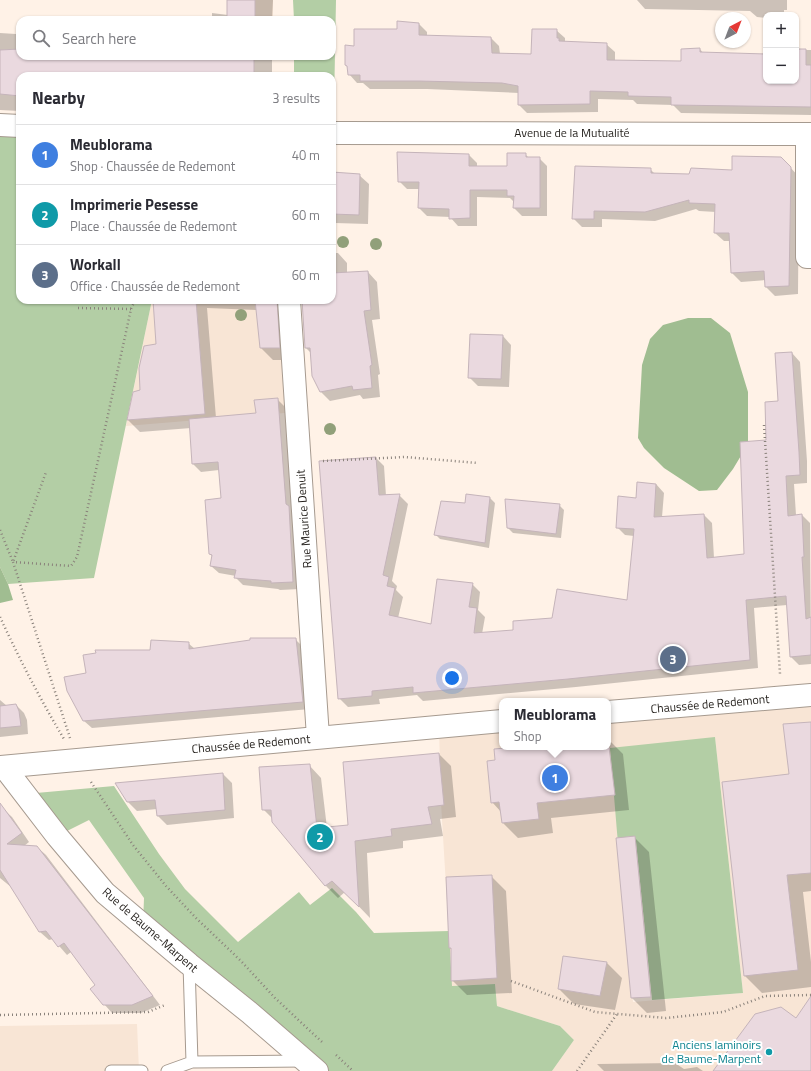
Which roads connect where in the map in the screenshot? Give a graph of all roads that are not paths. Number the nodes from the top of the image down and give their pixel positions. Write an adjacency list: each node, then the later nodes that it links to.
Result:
1 (0, 125): 2 (street)
2 (16, 126)
3 (336, 133): 4 (street, Avenue de la Mutualité)
4 (809, 134): 5 (street)
5 (811, 257)
6 (289, 304): 10 (street, Rue Maurice Denuit)
7 (811, 695): 8 (street, Chaussée de Redemont)
8 (611, 712)
9 (499, 721): 10 (street, Chaussée de Redemont)
10 (318, 737): 11 (street, Chaussée de Redemont)
11 (2, 767): 12 (street, Rue de Baume-Marpent)
12 (189, 964): 13 (lane); 14 (street, Rue de Baume-Marpent)
13 (192, 1062): 14 (lane); 17 (lane)
14 (311, 1066)
15 (112, 1071): 16 (lane)
16 (142, 1071)
17 (167, 1071)

